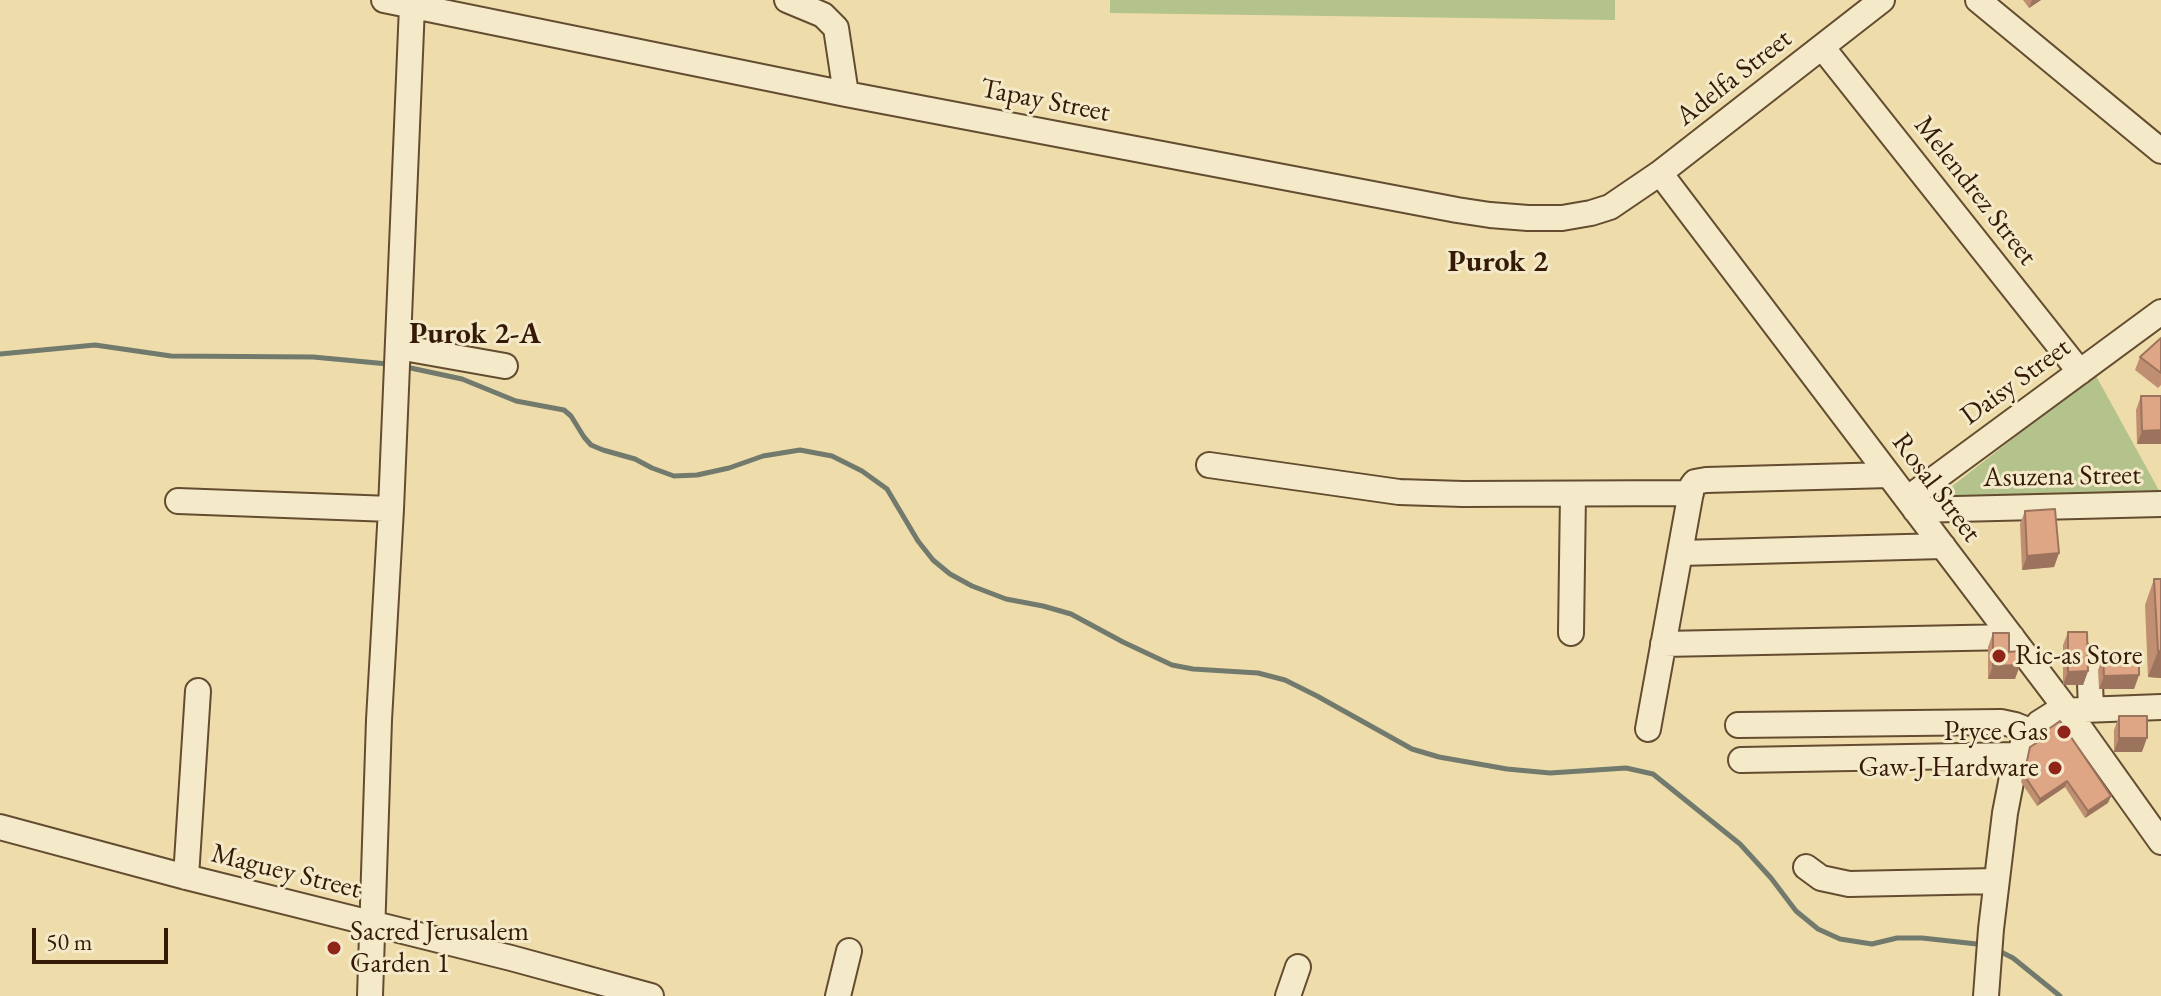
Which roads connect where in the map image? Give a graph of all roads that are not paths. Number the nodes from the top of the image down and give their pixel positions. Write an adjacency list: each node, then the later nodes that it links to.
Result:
1 (1882, 0): 5 (street, Adelfa Street)
2 (1978, 0): 7 (street)
3 (401, 2): 6 (street, Tapay Street); 10 (street)
4 (800, 3): 6 (street)
5 (1822, 47): 8 (street, Adelfa Street); 12 (street, Melendrez Street)
6 (846, 94): 8 (street, Tapay Street)
7 (2161, 151)
8 (1660, 173): 14 (street, Rosal Street)
9 (2161, 312): 12 (street, Daisy Street)
10 (398, 347): 11 (street); 20 (street)
11 (505, 366)
12 (2080, 372): 19 (street, Daisy Street)
13 (1209, 465): 16 (street)
14 (1889, 475): 15 (street); 19 (street, Rosal Street)
15 (1691, 493): 16 (street); 22 (street)
16 (1573, 494): 23 (street)
17 (178, 501): 20 (street)
18 (2161, 504): 19 (street, Asuzena Street)
19 (1911, 505): 21 (street, Rosal Street)
20 (391, 509): 40 (street)
21 (1943, 546): 22 (street); 24 (street, Rosal Street)
22 (1680, 553): 25 (street)
23 (1571, 633)
24 (2012, 637): 25 (street); 29 (street, Rosal Street)
25 (1663, 644): 31 (street)
26 (2089, 657): 29 (street)
27 (198, 691): 38 (street)
28 (2161, 707): 29 (street)
29 (2079, 710): 32 (street); 36 (street, Rosal Street)
30 (1738, 725): 32 (street)
31 (1648, 729)
32 (2030, 731): 33 (street)
33 (2018, 755): 34 (street); 39 (street)
34 (1741, 760)
35 (0, 827): 38 (street, Maguey Street)
36 (2161, 842)
37 (1806, 867): 39 (street)
38 (186, 877): 40 (street, Maguey Street)
39 (1996, 881): 47 (street)
40 (373, 925): 43 (street); 44 (street, Maguey Street)
41 (849, 951): 45 (street)
42 (1298, 967): 46 (street)
43 (370, 996)
44 (651, 996)
45 (838, 996)
46 (1288, 996)
47 (1986, 996)

